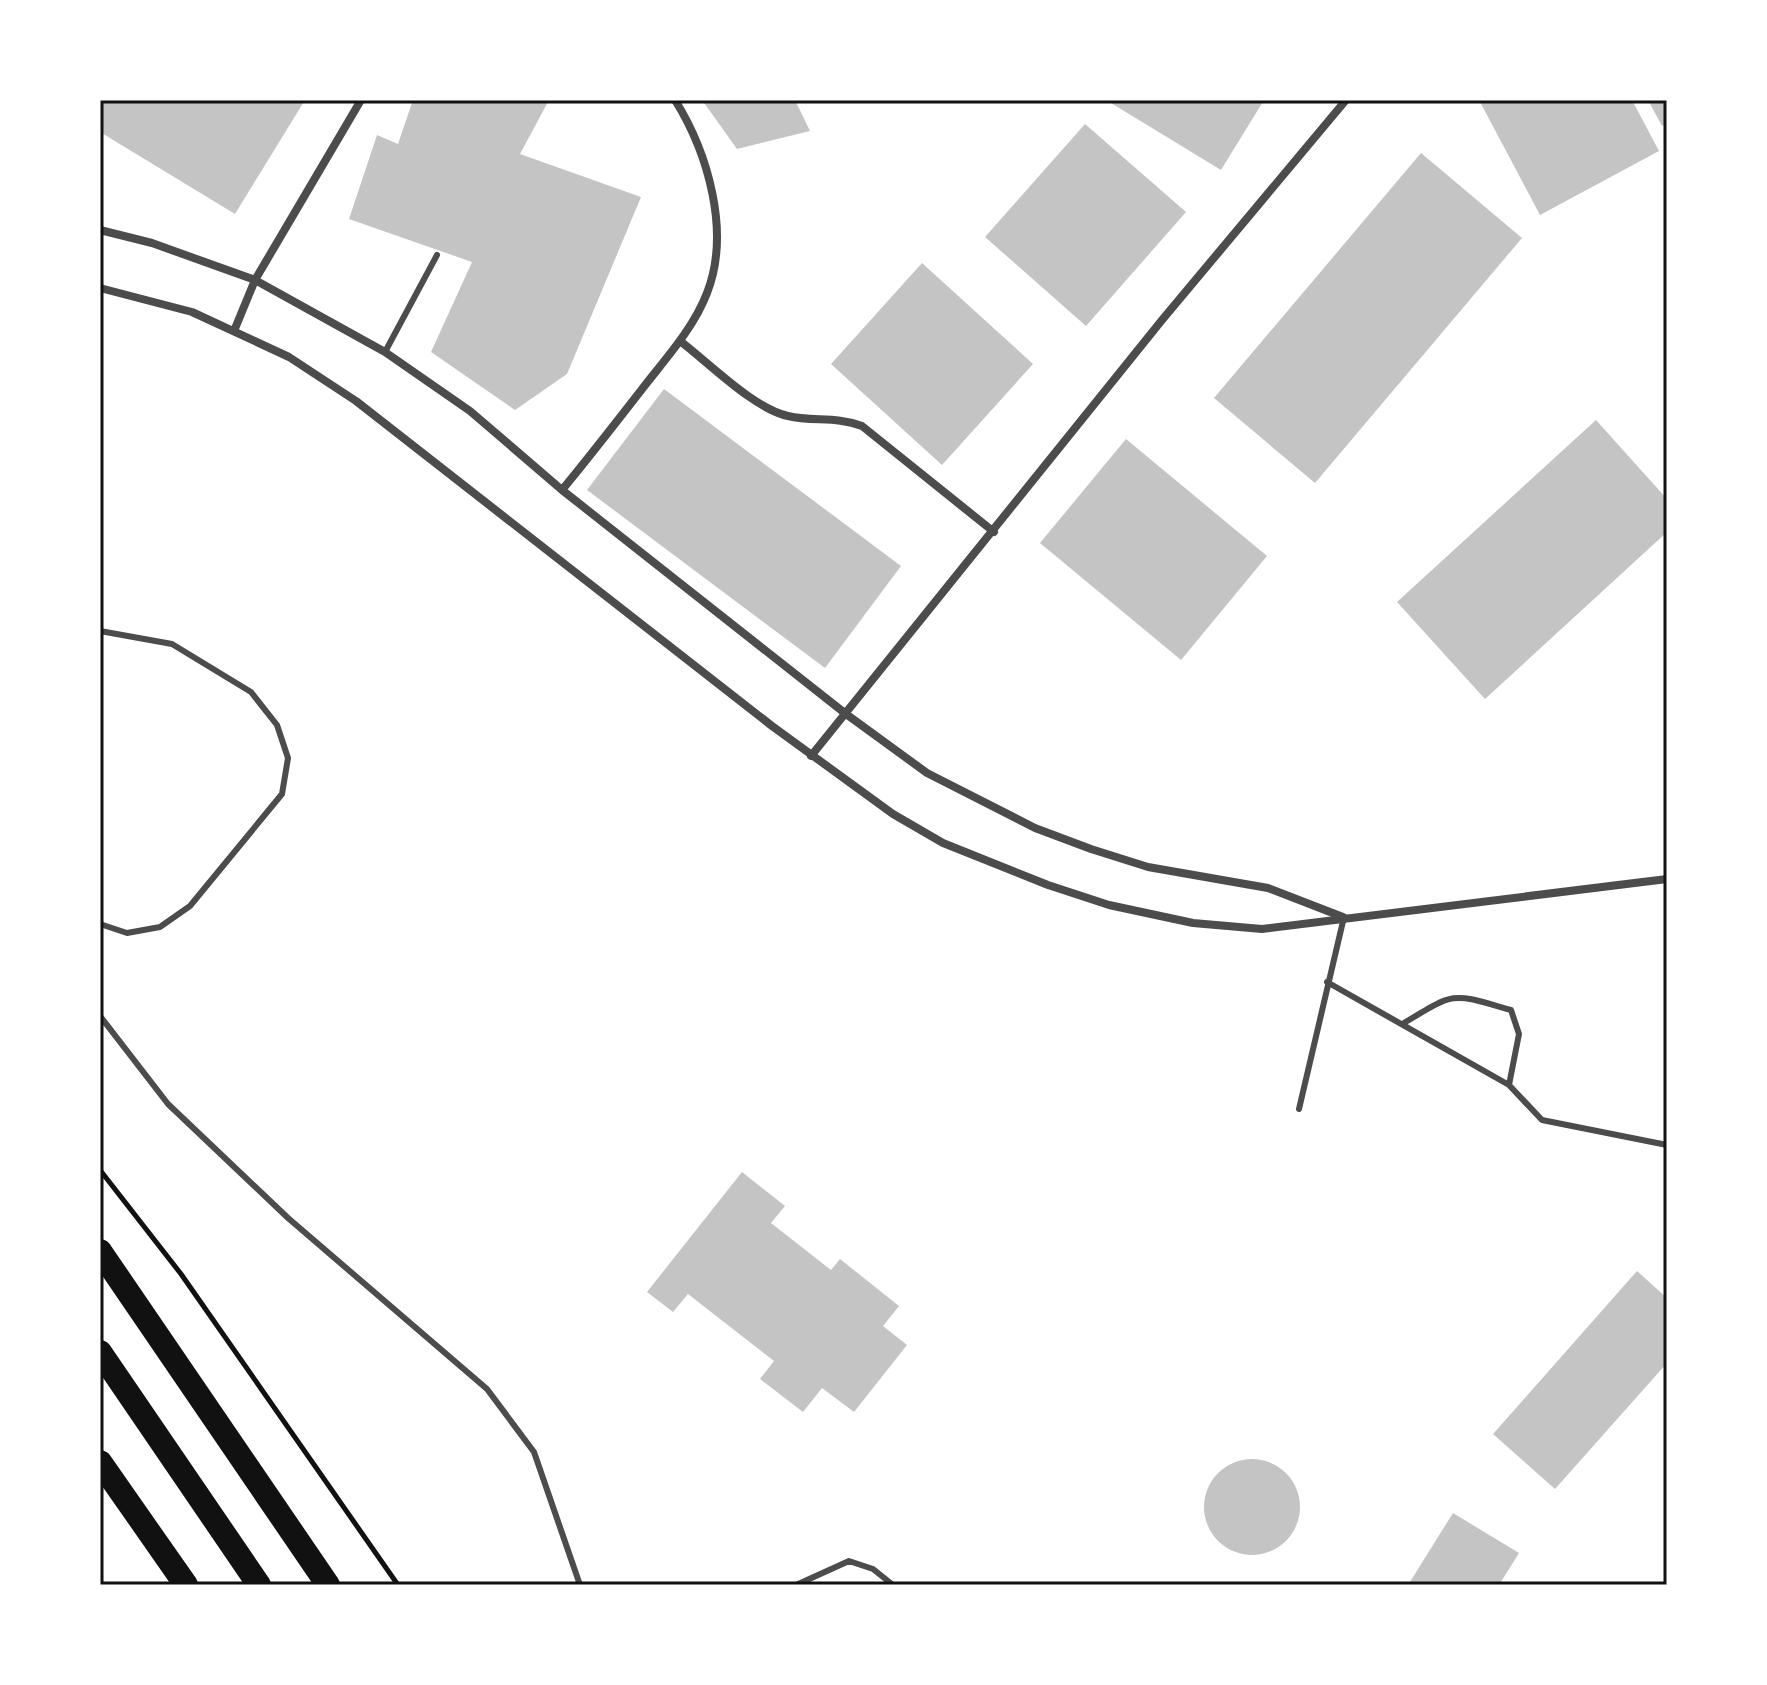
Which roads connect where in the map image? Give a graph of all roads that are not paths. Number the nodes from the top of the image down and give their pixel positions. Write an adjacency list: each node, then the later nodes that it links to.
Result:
1 (361, 100): 6 (street)
2 (675, 100): 9 (street)
3 (1346, 100): 12 (street)
4 (100, 230): 6 (street)
5 (437, 255): 10 (lane)
6 (255, 280): 8 (street); 10 (street)
7 (100, 288): 8 (street)
8 (234, 331): 15 (street)
9 (680, 341): 11 (street); 12 (street)
10 (385, 352): 11 (street)
11 (562, 490): 14 (street)
12 (994, 532): 14 (street)
13 (100, 631): 18 (lane)
14 (846, 714): 15 (street); 17 (street)
15 (811, 756): 17 (street)
16 (1667, 879): 17 (street)
17 (1344, 917): 19 (lane)
18 (100, 924)
19 (1327, 982): 21 (lane); 23 (lane)
20 (100, 1016): 31 (lane)
21 (1404, 1023): 22 (lane); 22 (lane)
22 (1509, 1085): 24 (lane)
23 (1299, 1109)
24 (1667, 1145)
25 (100, 1251): 30 (highway)
26 (100, 1352): 29 (highway)
27 (100, 1462): 28 (highway)
28 (186, 1585)
29 (259, 1585)
30 (328, 1585)
31 (580, 1585)
32 (796, 1585): 33 (lane)
33 (893, 1585)

